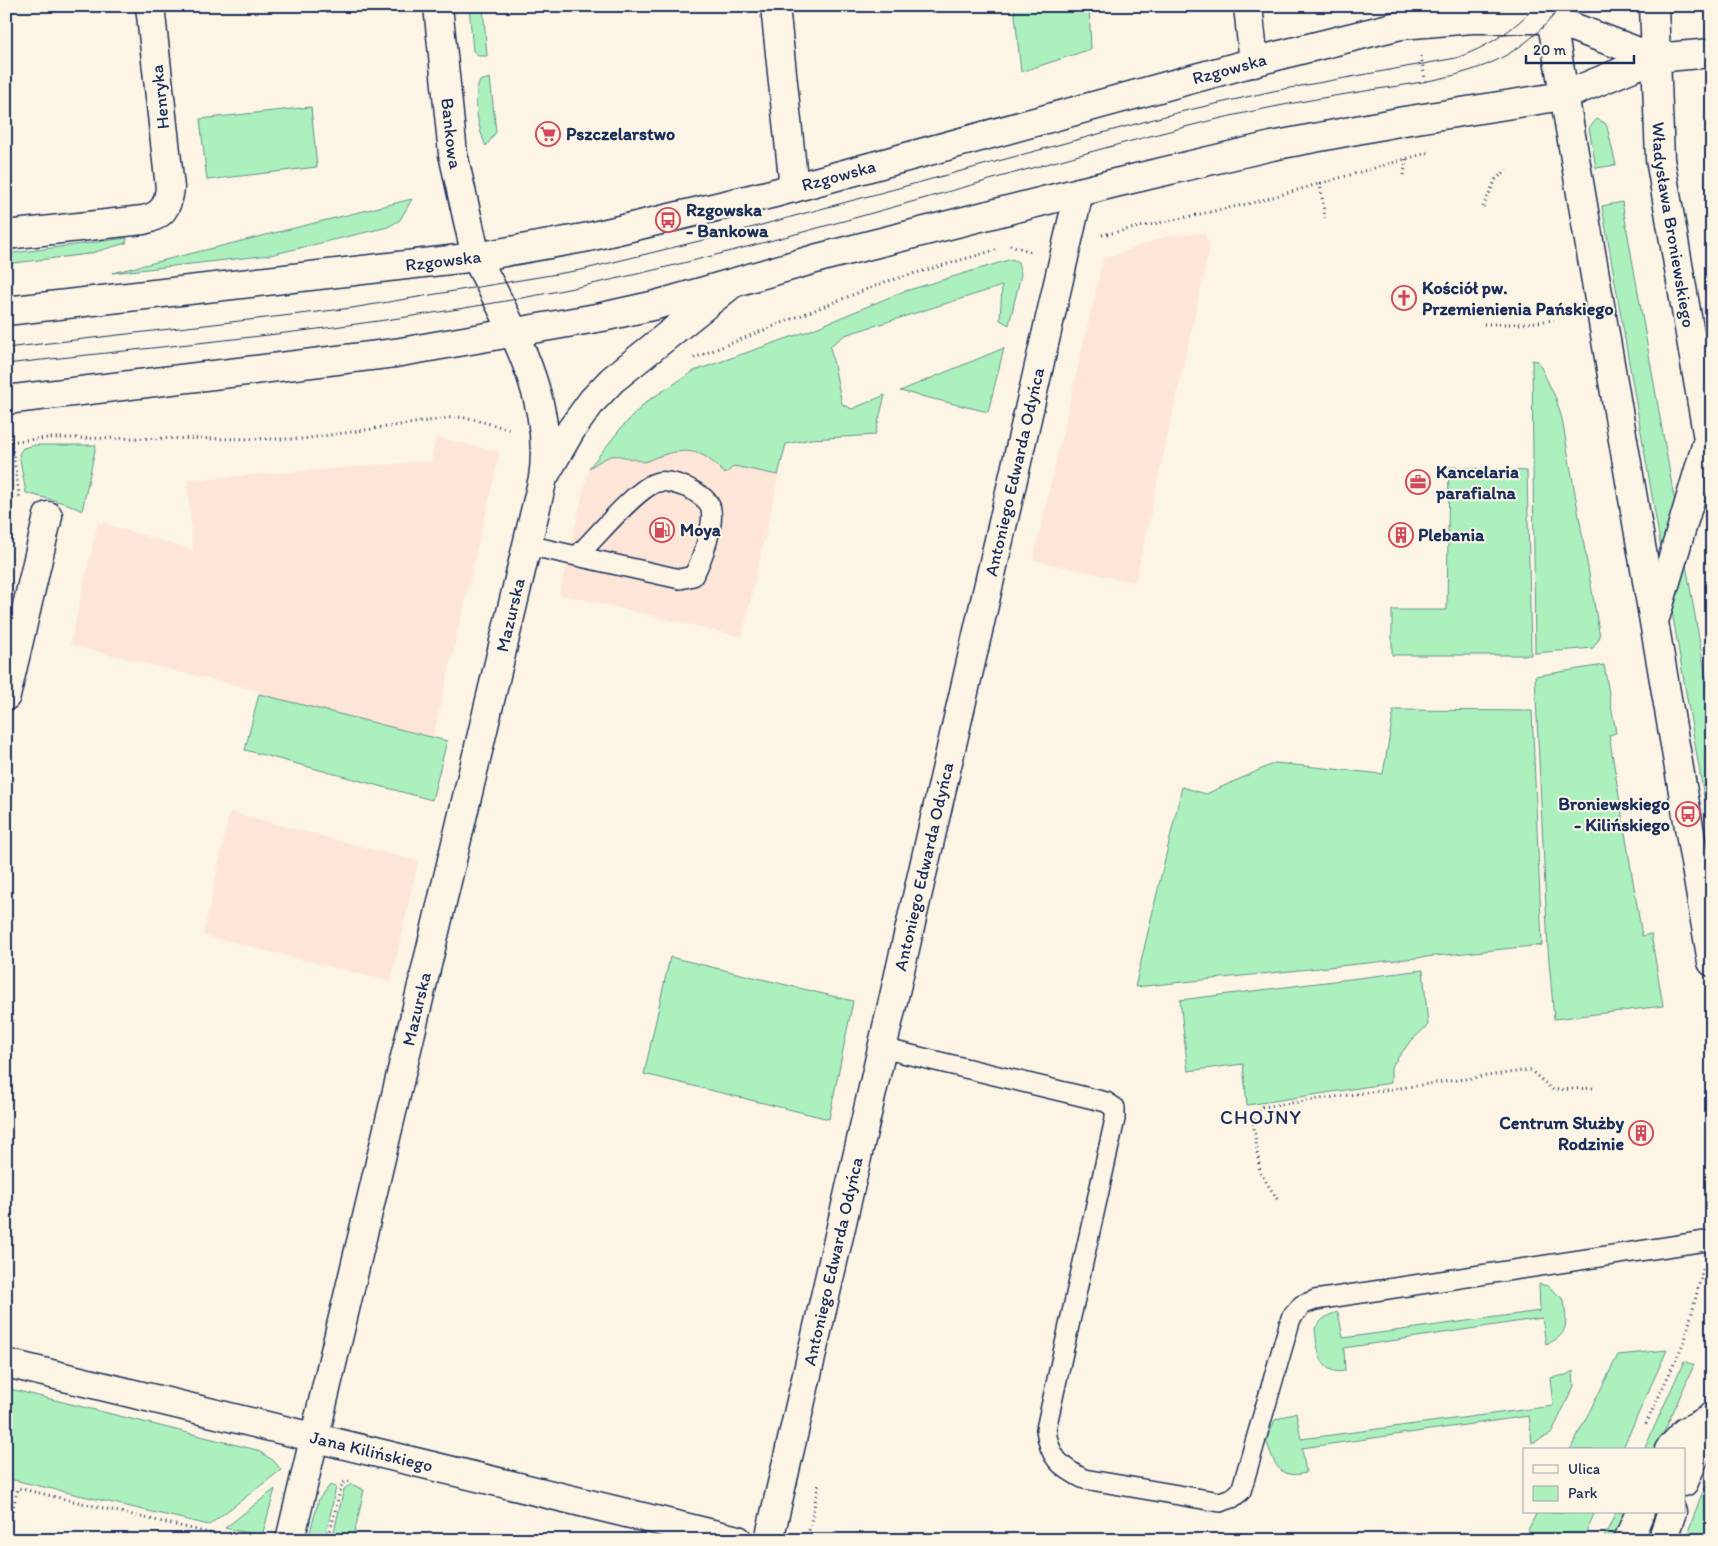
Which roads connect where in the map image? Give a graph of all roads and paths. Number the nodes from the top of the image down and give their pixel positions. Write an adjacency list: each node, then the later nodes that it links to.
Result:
1 (150, 6): 22 (main road, Henryka)
2 (438, 6): 25 (main road, Bankowa)
3 (775, 6): 18 (main road)
4 (1248, 6): 10 (main road)
5 (1654, 6): 9 (main road, Władysława Broniewskiego)
6 (1550, 13): 9 (main road, Rzgowska); 10 (main road, Rzgowska); 12 (main road, Władysława Broniewskiego)
7 (1420, 51): 11 (path)
8 (1712, 54): 9 (main road, Rzgowska)
9 (1656, 58): 12 (main road, Rzgowska); 39 (main road, Władysława Broniewskiego)
10 (1254, 63): 18 (main road, Rzgowska)
11 (1427, 88)
12 (1563, 96): 19 (main road, Rzgowska); 39 (main road, Władysława Broniewskiego)
13 (1438, 150): 14 (path)
14 (1406, 159): 16 (path); 17 (path)
15 (1507, 170): 20 (path)
16 (1404, 175)
17 (1320, 183): 21 (path); 23 (path)
18 (794, 188): 25 (main road, Rzgowska)
19 (1079, 192): 26 (main road, Rzgowska); 42 (main road, Antoniego Edwarda Odyńca)
20 (1483, 207)
21 (1324, 218)
22 (6, 235)
23 (1098, 236)
24 (1039, 250): 31 (path)
25 (476, 257): 27 (main road, Rzgowska); 30 (main road, Bankowa)
26 (733, 283): 30 (main road, Rzgowska); 35 (main road, Mazurska)
27 (6, 311)
28 (1554, 320): 29 (path)
29 (1484, 324)
30 (514, 334): 32 (main road, Rzgowska); 33 (main road, Mazurska)
31 (692, 359)
32 (6, 400)
33 (545, 431): 34 (path); 35 (main road, Mazurska)
34 (8, 442): 36 (path)
35 (543, 478): 37 (main road, Mazurska)
36 (48, 516): 40 (main road)
37 (527, 545): 38 (lane); 49 (main road, Mazurska)
38 (577, 556): 38 (lane)
39 (1654, 622): 41 (main road, Władysława Broniewskiego)
40 (6, 696)
41 (1712, 962)
42 (882, 1048): 45 (lane); 61 (main road, Antoniego Edwarda Odyńca)
43 (1594, 1088): 44 (path)
44 (1277, 1198)
45 (1709, 1240): 48 (path)
46 (6, 1363): 49 (main road, Jana Kilińskiego)
47 (1711, 1417): 50 (main road); 51 (main road)
48 (1642, 1433)
49 (314, 1438): 58 (main road, Mazurska); 60 (main road, Jana Kilińskiego)
50 (1671, 1448)
51 (1686, 1477)
52 (352, 1480): 59 (path)
53 (819, 1483): 62 (path)
54 (1639, 1514): 63 (main road)
55 (1671, 1514): 64 (main road)
56 (6, 1535): 57 (path)
57 (239, 1540)
58 (290, 1540)
59 (328, 1540)
60 (738, 1540)
61 (769, 1540)
62 (807, 1540)
63 (1628, 1540)
64 (1662, 1540)

